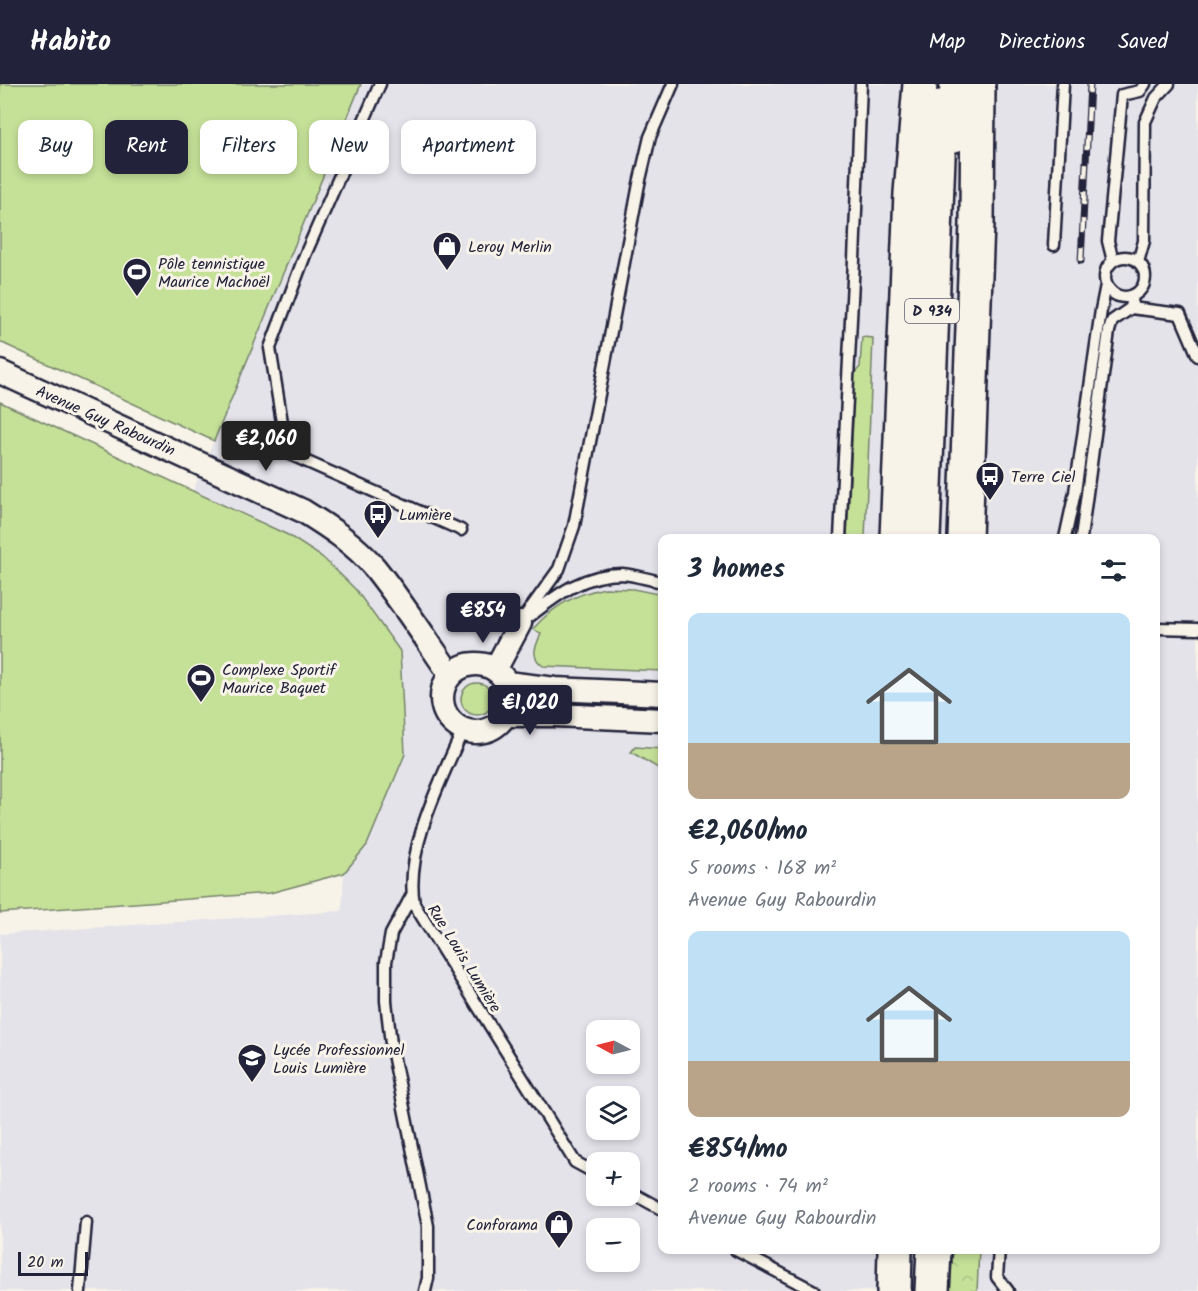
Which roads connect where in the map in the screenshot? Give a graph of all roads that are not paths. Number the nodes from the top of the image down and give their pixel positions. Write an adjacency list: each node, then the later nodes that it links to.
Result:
1 (380, 84): 19 (lane)
2 (673, 84): 28 (lane)
3 (861, 84): 20 (lane)
4 (920, 84): 21 (main road)
5 (940, 84): 22 (main road, D 934)
6 (957, 84): 23 (main road, D 934)
7 (978, 84): 24 (main road)
8 (1063, 84): 11 (lane)
9 (1145, 84): 12 (lane)
10 (1169, 84): 13 (lane)
11 (1054, 245)
12 (1113, 261): 13 (lane); 14 (lane)
13 (1138, 262): 15 (lane)
14 (1106, 285): 15 (lane); 25 (lane)
15 (1133, 295): 16 (lane)
16 (1131, 308): 17 (lane); 26 (lane)
17 (1198, 356)
18 (0, 372): 31 (street, Avenue Guy Rabourdin)
19 (461, 530)
20 (840, 534)
21 (897, 534)
22 (923, 534)
23 (941, 534)
24 (964, 534)
25 (1066, 534)
26 (1082, 534)
27 (658, 581): 28 (lane)
28 (520, 623): 32 (street)
29 (1160, 628): 30 (lane)
30 (1198, 629)
31 (450, 675): 32 (street); 36 (street)
32 (501, 676): 33 (street); 34 (street)
33 (658, 694)
34 (506, 716): 35 (street); 36 (street)
35 (658, 720)
36 (463, 730): 37 (lane, Rue Louis Lumière)
37 (412, 894): 38 (lane, Rue Louis Lumière); 50 (lane)
38 (586, 1168)
39 (640, 1197): 40 (lane)
40 (658, 1207)
41 (86, 1222): 49 (lane)
42 (744, 1254): 51 (lane)
43 (874, 1254): 52 (main road)
44 (896, 1254): 53 (main road)
45 (911, 1254): 54 (main road)
46 (934, 1254): 55 (main road)
47 (999, 1254): 48 (lane)
48 (997, 1277): 56 (lane); 57 (lane)
49 (80, 1291)
50 (425, 1291)
51 (814, 1291)
52 (873, 1291)
53 (894, 1291)
54 (910, 1291)
55 (932, 1291)
56 (997, 1291)
57 (1008, 1291)

